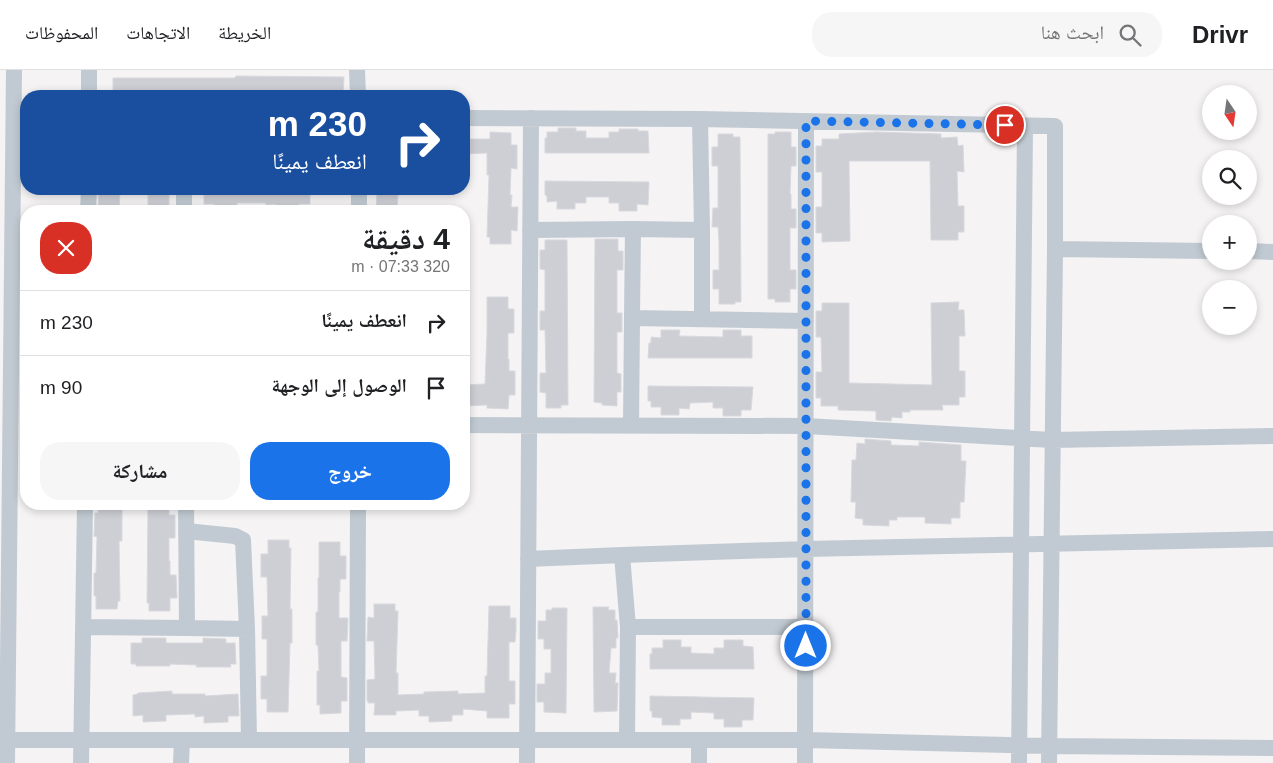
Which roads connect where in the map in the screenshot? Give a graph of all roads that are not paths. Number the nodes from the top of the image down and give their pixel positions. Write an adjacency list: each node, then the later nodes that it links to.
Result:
1 (14, 70): 44 (street)
2 (89, 70): 4 (street)
3 (357, 70): 5 (street)
4 (89, 90)
5 (358, 90)
6 (470, 118): 7 (street)
7 (531, 118): 8 (street); 12 (street)
8 (700, 119): 9 (street); 13 (street)
9 (806, 121): 10 (street); 20 (street)
10 (1025, 126): 14 (street); 26 (street)
11 (633, 229): 12 (street); 13 (street); 18 (street)
12 (530, 230): 22 (street)
13 (702, 230): 19 (street)
14 (1055, 249): 15 (street); 27 (street)
15 (1202, 251)
16 (1257, 251): 17 (street)
17 (1273, 252)
18 (632, 318): 19 (street); 23 (street)
19 (702, 319): 20 (street)
20 (806, 322): 24 (street)
21 (470, 425): 22 (street)
22 (529, 425): 23 (street); 37 (street)
23 (631, 426): 24 (street)
24 (806, 426): 26 (street); 35 (street)
25 (1273, 436): 27 (street)
26 (1022, 438): 27 (street); 33 (street)
27 (1052, 440): 34 (street)
28 (84, 510): 38 (street)
29 (186, 510): 31 (street)
30 (358, 510): 47 (street)
31 (186, 531): 41 (street); 42 (street)
32 (1273, 539): 34 (street)
33 (1021, 544): 34 (street); 35 (street); 52 (street)
34 (1051, 544): 53 (street)
35 (806, 549): 36 (street); 40 (street)
36 (622, 555): 37 (street); 39 (street)
37 (528, 559): 48 (street)
38 (83, 627): 41 (street); 43 (street)
39 (628, 627): 40 (street); 49 (street)
40 (806, 627): 51 (street)
41 (187, 628): 42 (street)
42 (247, 629): 46 (street)
43 (82, 739): 44 (street); 45 (street); 56 (street)
44 (4, 740): 55 (street)
45 (182, 740): 46 (street); 57 (street)
46 (249, 740): 47 (street)
47 (357, 740): 48 (street); 58 (street)
48 (527, 740): 49 (street); 59 (street)
49 (627, 740): 50 (street)
50 (700, 740): 51 (street); 60 (street)
51 (806, 740): 52 (street); 61 (street)
52 (1019, 745): 53 (street); 62 (street)
53 (1049, 746): 54 (street); 63 (street)
54 (1273, 748)
55 (7, 763)
56 (81, 763)
57 (181, 763)
58 (356, 763)
59 (527, 763)
60 (699, 763)
61 (805, 763)
62 (1019, 763)
63 (1049, 763)

